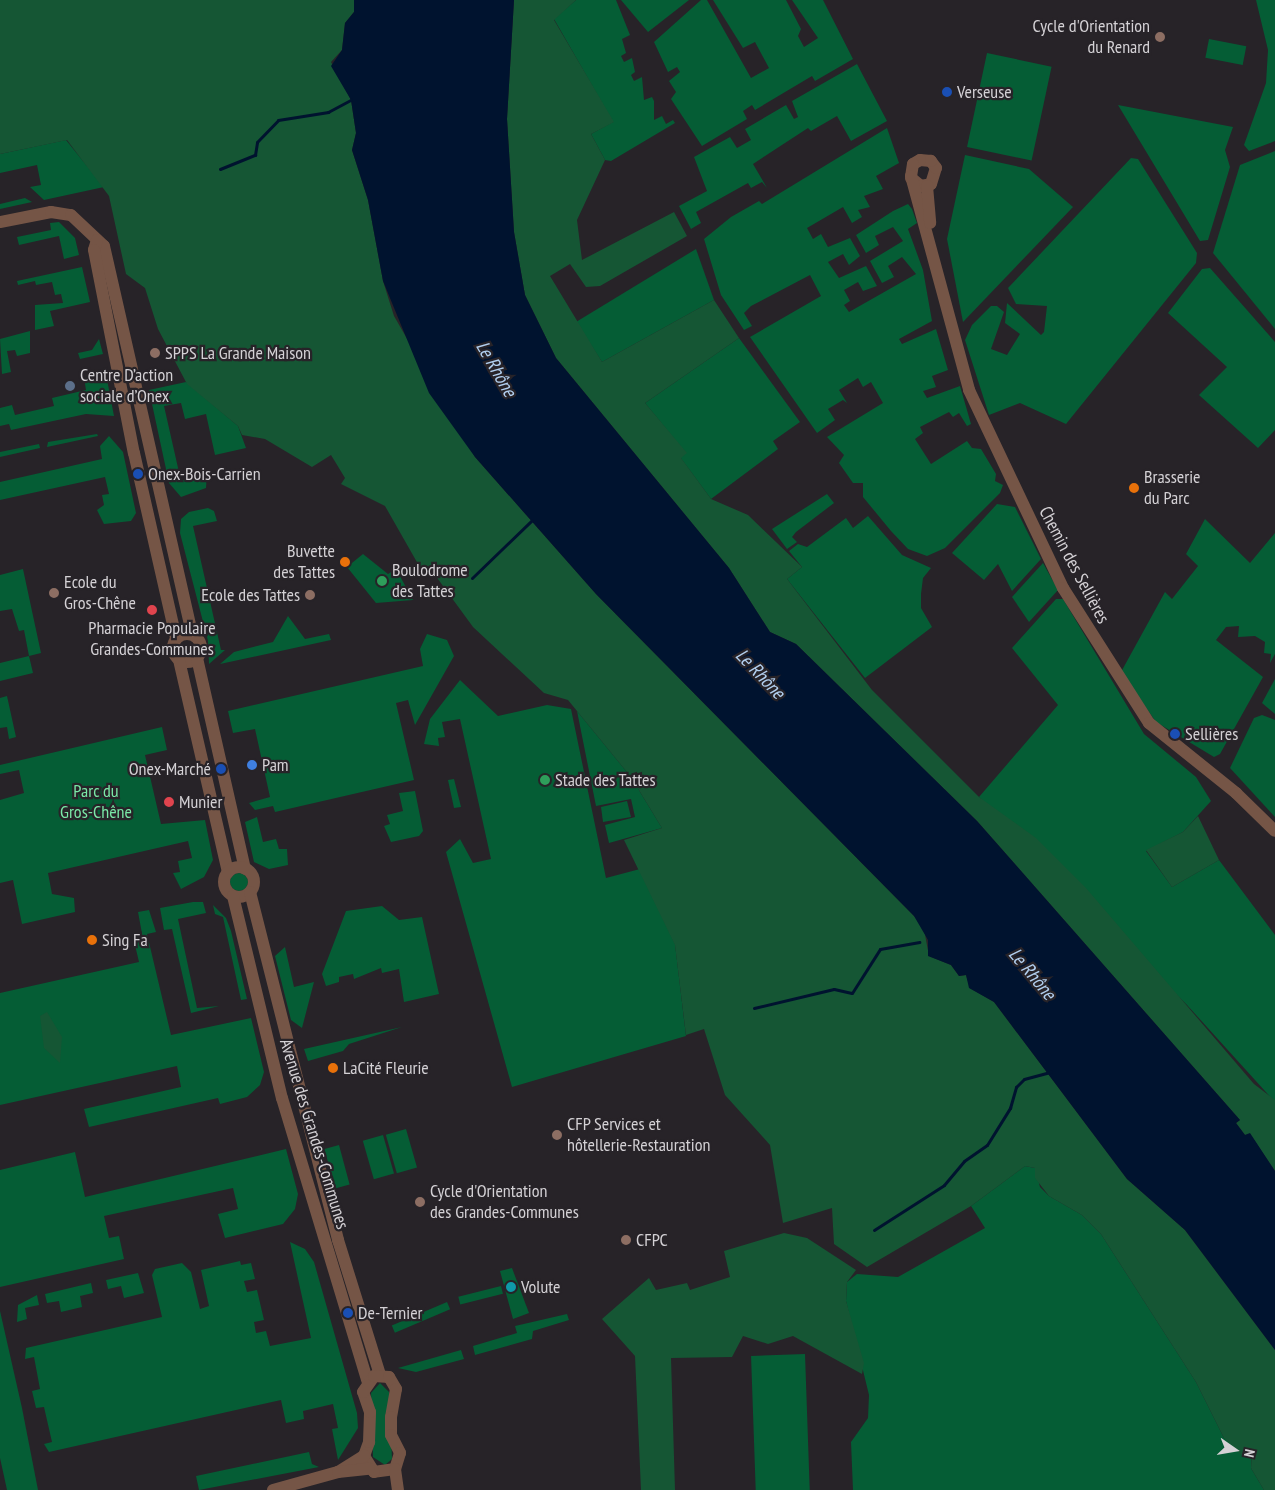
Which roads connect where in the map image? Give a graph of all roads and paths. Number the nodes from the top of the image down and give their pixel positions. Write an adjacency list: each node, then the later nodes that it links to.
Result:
1 (911, 178): 2 (street); 2 (street); 5 (street, Chemin des Sellières)
2 (926, 186): 5 (street, Chemin des Sellières)
3 (0, 222): 4 (street)
4 (97, 240): 6 (street); 7 (street)
5 (933, 257): 12 (street, Chemin des Sellières)
6 (166, 520): 7 (street); 8 (street)
7 (149, 524): 9 (street)
8 (192, 634): 9 (street); 10 (street)
9 (176, 638): 11 (street)
10 (197, 658): 11 (street); 13 (street)
11 (179, 660): 14 (street)
12 (1275, 831)
13 (245, 868): 14 (street); 15 (street)
14 (228, 872): 16 (street)
15 (250, 892): 16 (street); 17 (street, Avenue des Grandes-Communes)
16 (234, 896): 18 (street, Avenue des Grandes-Communes)
17 (380, 1375): 18 (street); 20 (street, Avenue des Grandes-Communes)
18 (367, 1380): 19 (street, Avenue des Grandes-Communes)
19 (364, 1456): 21 (street); 22 (street)
20 (396, 1470): 22 (street); 25 (street, Avenue des Grandes-Communes)
21 (338, 1472): 22 (street); 23 (street)
22 (374, 1472): 24 (street)
23 (273, 1490)
24 (392, 1490)
25 (398, 1490)

